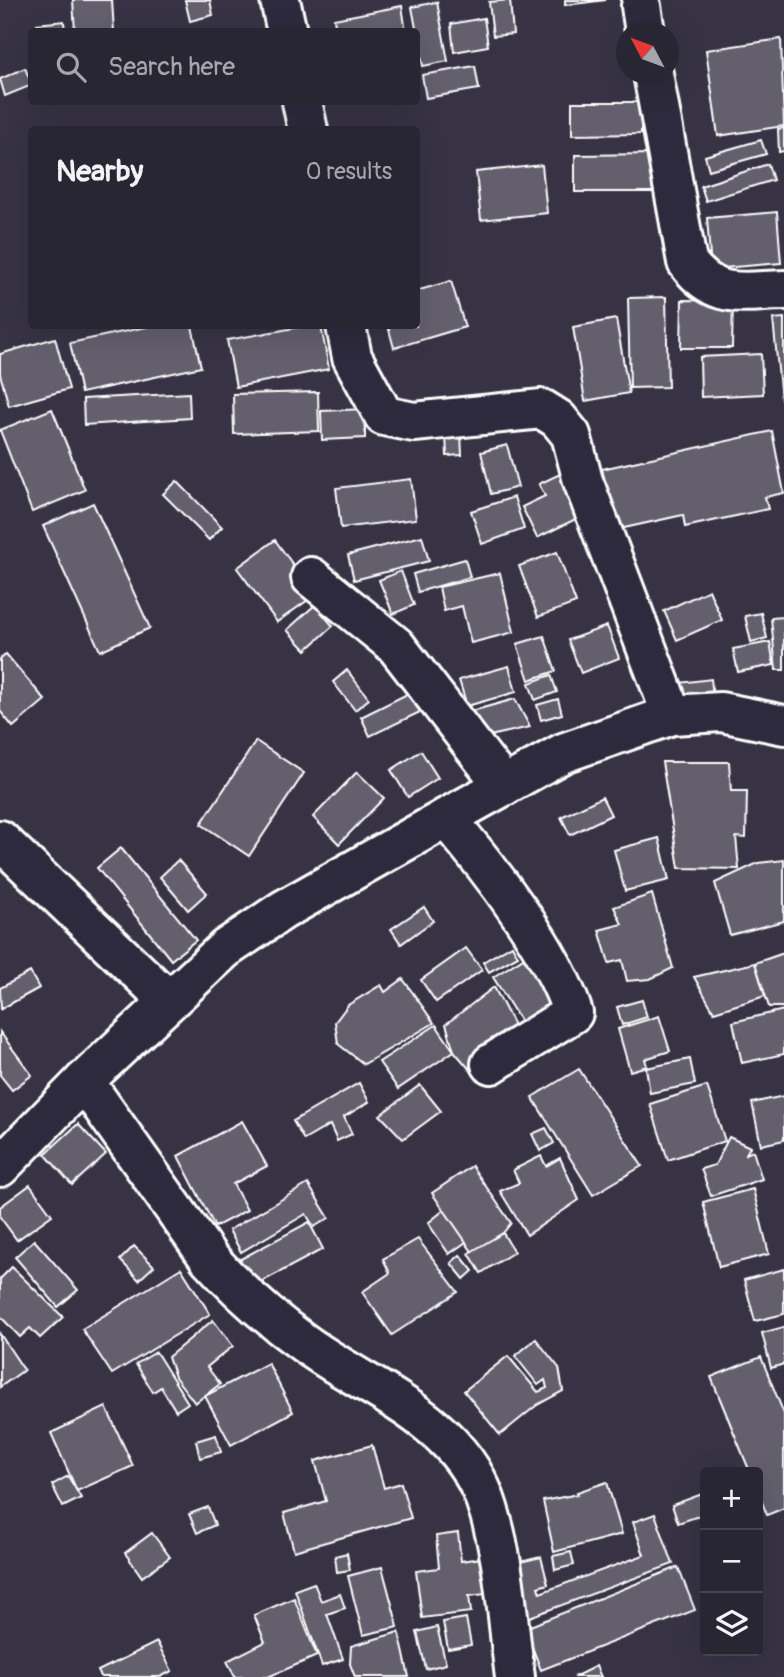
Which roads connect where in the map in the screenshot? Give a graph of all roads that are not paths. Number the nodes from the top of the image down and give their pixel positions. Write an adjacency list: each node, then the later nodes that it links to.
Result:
1 (280, 0): 2 (street)
2 (286, 28)
3 (655, 84): 6 (street)
4 (303, 105): 5 (street)
5 (307, 126)
6 (784, 289)
7 (347, 329): 9 (street)
8 (311, 577): 11 (street)
9 (672, 715): 10 (street); 11 (street)
10 (784, 725)
11 (505, 786): 12 (street)
12 (446, 818): 14 (street); 15 (street)
13 (0, 839): 14 (street)
14 (168, 1000): 16 (street)
15 (491, 1064)
16 (84, 1081): 17 (street); 18 (street)
17 (0, 1167)
18 (515, 1677)

